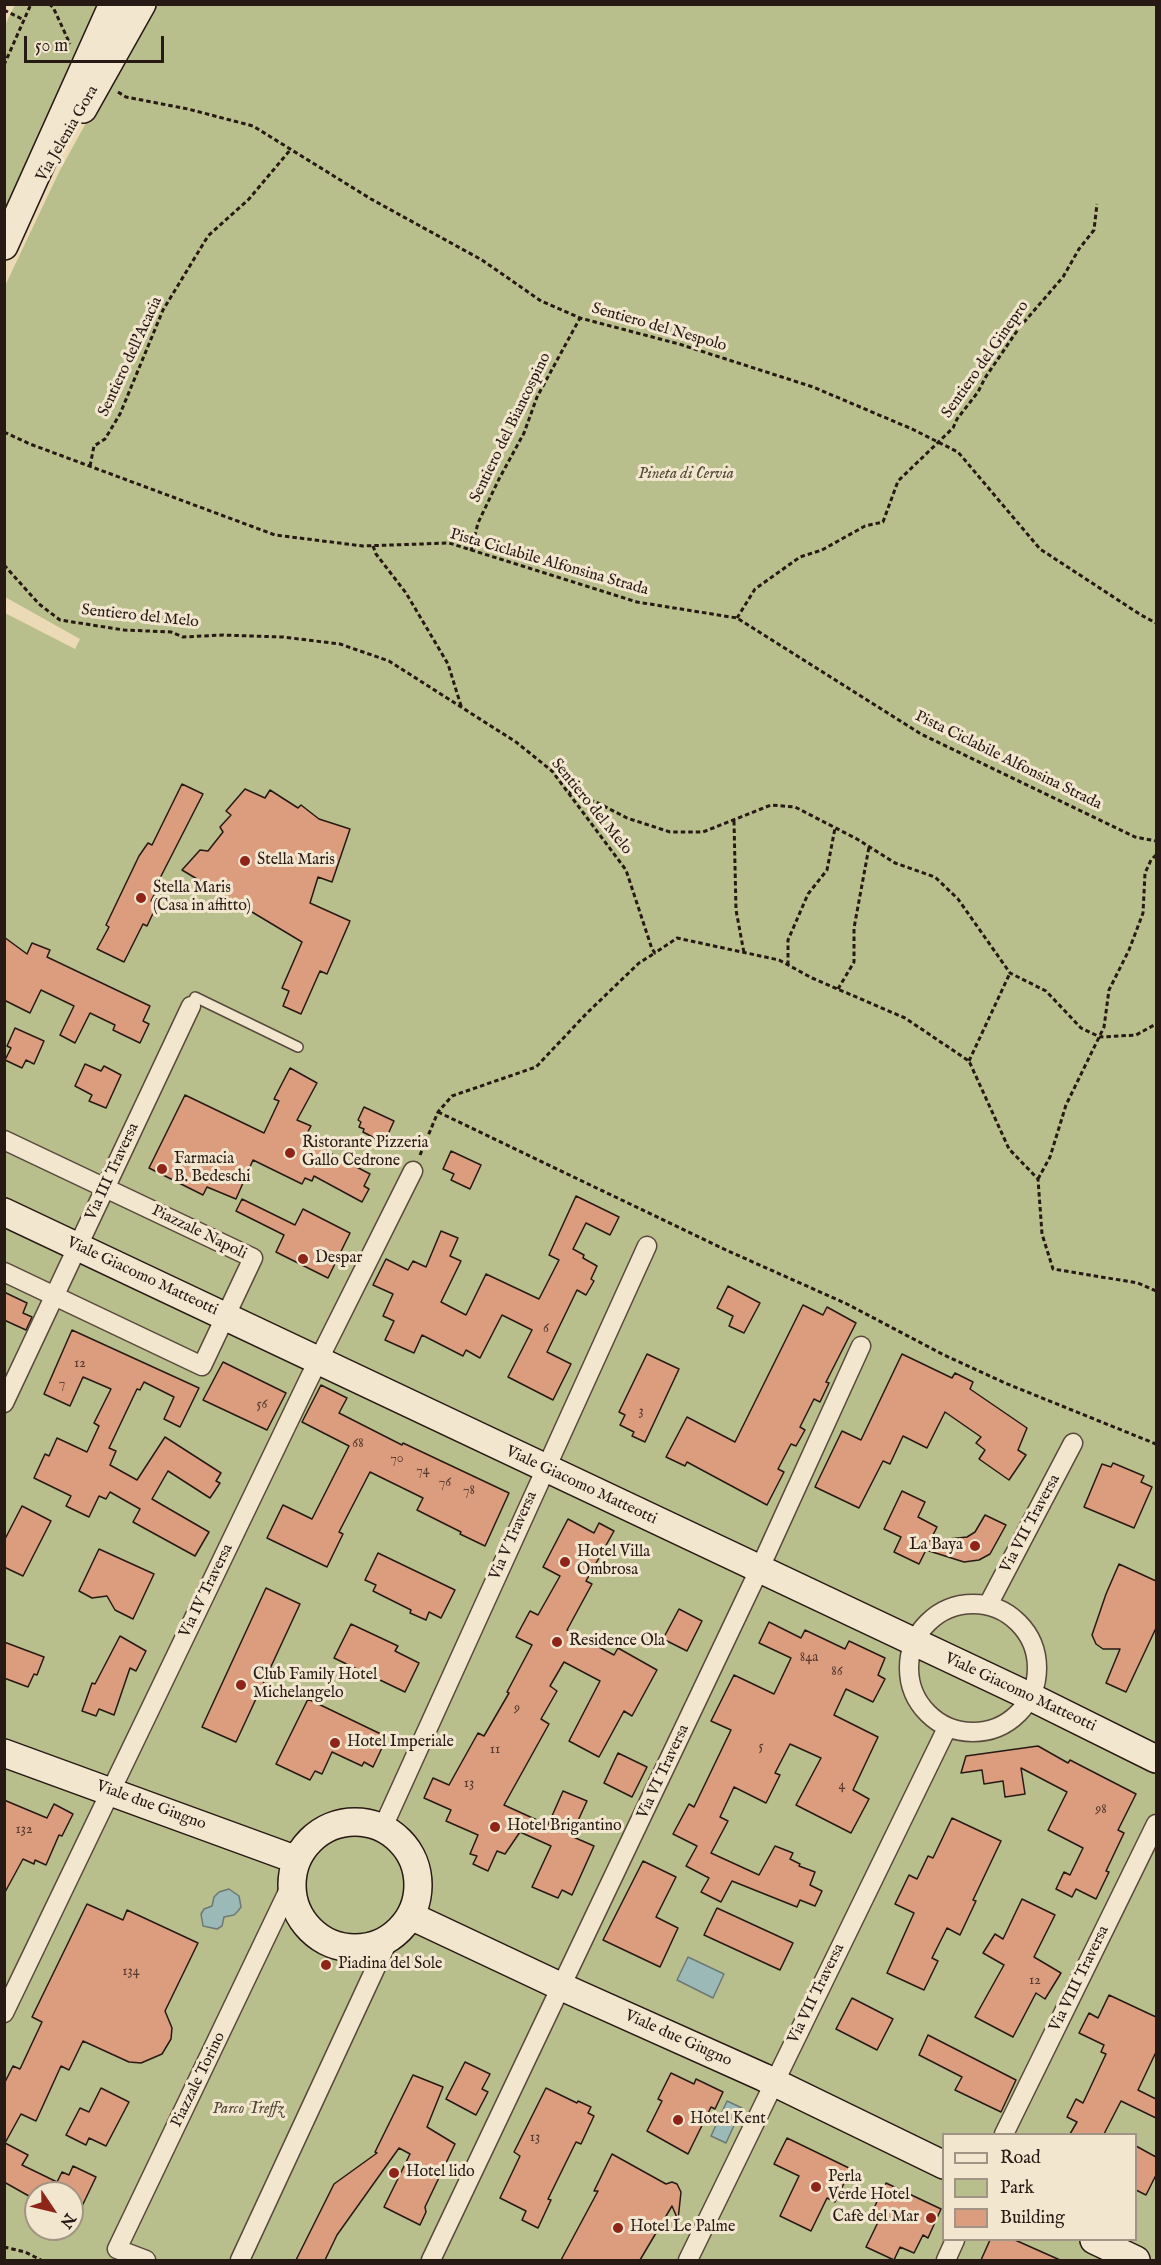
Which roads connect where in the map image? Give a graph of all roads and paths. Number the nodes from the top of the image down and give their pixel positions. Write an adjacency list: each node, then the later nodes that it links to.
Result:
1 (31, 4): 6 (path)
2 (49, 4): 7 (path)
3 (113, 4): 7 (street, Via Jelenia Gora)
4 (142, 4): 12 (street, Via Jelenia Gora)
5 (4, 10): 6 (path)
6 (24, 20): 8 (path)
7 (86, 64): 12 (street, Via Jelenia Gora)
8 (4, 65)
9 (126, 97): 10 (path, Sentiero del Nespolo)
10 (291, 149): 13 (path, Sentiero del Nespolo); 16 (path, Sentiero dell'Acacia)
11 (1097, 204): 15 (path, Sentiero del Ginepro)
12 (8, 238)
13 (580, 318): 15 (path, Sentiero del Nespolo); 18 (path, Sentiero del Biancospino)
14 (4, 432): 16 (path, Pista Ciclabile Alfonsina Strada)
15 (939, 442): 20 (path, Sentiero del Ginepro); 21 (path, Sentiero del Nespolo)
16 (90, 466): 17 (path, Pista Ciclabile Alfonsina Strada)
17 (373, 546): 18 (path, Pista Ciclabile Alfonsina Strada); 22 (path)
18 (471, 551): 20 (path, Pista Ciclabile Alfonsina Strada)
19 (4, 565): 22 (path, Sentiero del Melo)
20 (736, 618): 26 (path, Pista Ciclabile Alfonsina Strada)
21 (1156, 623)
22 (462, 709): 23 (path, Sentiero del Melo)
23 (567, 791): 24 (path); 29 (path, Sentiero del Melo)
24 (734, 821): 25 (path); 30 (path)
25 (835, 828): 27 (path); 31 (path)
26 (1156, 841)
27 (869, 848): 32 (path); 33 (path)
28 (1156, 855): 36 (path)
29 (655, 953): 30 (path); 39 (path)
30 (744, 953): 31 (path)
31 (788, 964): 33 (path)
32 (1010, 973): 36 (path); 38 (path)
33 (838, 989): 38 (path)
34 (191, 1006): 37 (lane); 43 (street, Via III Traversa)
35 (1156, 1024): 36 (path)
36 (1099, 1037): 42 (path)
37 (298, 1047)
38 (969, 1061): 42 (path)
39 (438, 1112): 41 (path); 55 (path)
40 (4, 1140): 43 (street, Piazzale Napoli)
41 (413, 1171): 52 (street, Via IV Traversa)
42 (1038, 1179): 48 (path)
43 (105, 1188): 46 (street, Via III Traversa); 50 (street, Piazzale Napoli)
44 (4, 1212): 46 (street, Viale Giacomo Matteotti)
45 (647, 1245): 56 (street, Via V Traversa)
46 (77, 1247): 49 (street, Via III Traversa); 50 (street, Viale Giacomo Matteotti)
47 (4, 1272): 49 (street, Piazzale Napoli)
48 (1156, 1291)
49 (55, 1296): 50 (street, Piazzale Napoli); 53 (street, Via III Traversa)
50 (225, 1316): 52 (street, Viale Giacomo Matteotti)
51 (861, 1346): 57 (street, Via VI Traversa)
52 (318, 1361): 56 (street, Viale Giacomo Matteotti); 64 (street, Via IV Traversa)
53 (4, 1403)
54 (1073, 1443): 58 (street, Via VII Traversa)
55 (1156, 1444)
56 (545, 1469): 57 (street, Viale Giacomo Matteotti); 66 (street, Via V Traversa)
57 (759, 1570): 59 (street, Viale Giacomo Matteotti); 70 (street, Via VI Traversa)
58 (988, 1605): 59 (street); 60 (street)
59 (914, 1642): 60 (street, Viale Giacomo Matteotti); 61 (street)
60 (1031, 1697): 61 (street); 63 (street, Viale Giacomo Matteotti)
61 (947, 1728): 72 (street, Via VII Traversa)
62 (4, 1754): 64 (street, Viale due Giugno)
63 (1156, 1759)
64 (111, 1791): 67 (street, Viale due Giugno); 71 (street, Via IV Traversa)
65 (1156, 1824): 73 (street, Via VIII Traversa)
66 (383, 1827): 67 (street); 68 (street)
67 (294, 1872): 69 (street); 79 (street, Piazzale Torino)
68 (411, 1916): 69 (street); 70 (street, Viale due Giugno)
69 (389, 1939): 80 (street)
70 (562, 1987): 72 (street, Viale due Giugno); 81 (street, Via VI Traversa)
71 (4, 2013)
72 (774, 2083): 74 (street, Viale due Giugno); 82 (street, Via VII Traversa)
73 (1004, 2133)
74 (942, 2164)
75 (955, 2241): 83 (street)
76 (1096, 2241): 84 (street)
77 (4, 2247): 78 (path)
78 (41, 2260)
79 (146, 2260)
80 (240, 2260)
81 (431, 2260)
82 (688, 2260)
83 (946, 2260)
84 (1136, 2260)

